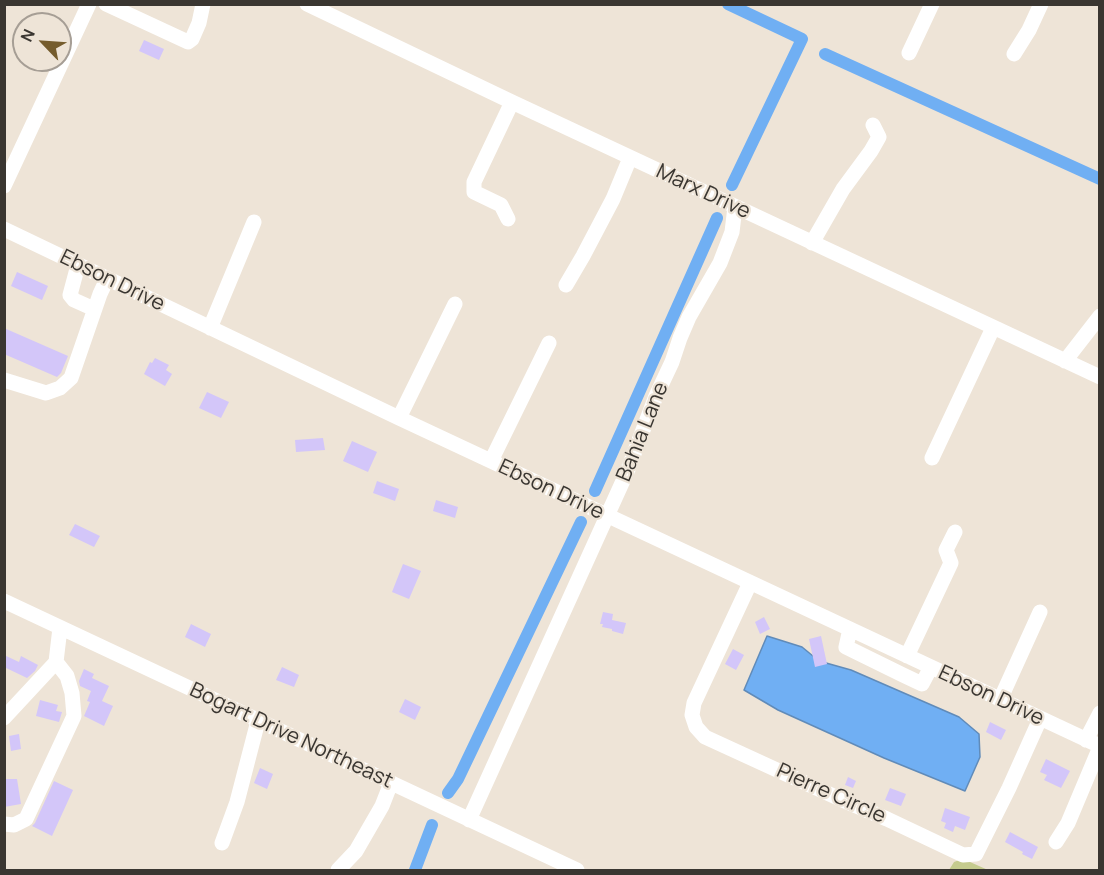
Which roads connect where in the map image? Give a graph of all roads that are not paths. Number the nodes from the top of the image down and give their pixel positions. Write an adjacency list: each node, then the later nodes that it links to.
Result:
1 (89, 4): 12 (street)
2 (106, 4): 3 (street)
3 (203, 4)
4 (307, 4): 9 (street, Marx Drive)
5 (932, 4): 7 (street)
6 (1041, 4): 8 (street)
7 (909, 53)
8 (1014, 54)
9 (512, 102): 11 (street, Marx Drive); 14 (street)
10 (873, 125): 17 (street)
11 (630, 158): 13 (street, Marx Drive); 20 (street)
12 (4, 186)
13 (735, 207): 17 (street, Marx Drive); 33 (street, Bahia Lane)
14 (508, 219)
15 (254, 222): 24 (street)
16 (4, 230): 18 (street, Ebson Drive)
17 (812, 243): 25 (street, Marx Drive)
18 (78, 265): 19 (street, Ebson Drive); 22 (street)
19 (107, 279): 22 (street); 24 (street, Ebson Drive)
20 (566, 285)
21 (455, 304): 30 (street)
22 (94, 309): 29 (street)
23 (1100, 316): 27 (street)
24 (210, 328): 30 (street, Ebson Drive)
25 (993, 328): 27 (street, Marx Drive); 31 (street)
26 (549, 344): 32 (street)
27 (1065, 361): 28 (street, Marx Drive)
28 (1100, 377)
29 (4, 380)
30 (399, 418): 32 (street, Ebson Drive)
31 (932, 458)
32 (491, 461): 33 (street, Ebson Drive)
33 (608, 516): 35 (street, Ebson Drive); 50 (street, Bahia Lane)
34 (955, 532): 40 (street)
35 (750, 583): 39 (street, Ebson Drive); 46 (street, Pierre Circle)
36 (4, 601): 38 (street, Bogart Drive Northeast)
37 (1040, 612): 43 (street)
38 (60, 627): 41 (street); 47 (street, Bogart Drive Northeast)
39 (850, 629): 40 (street, Ebson Drive); 42 (street)
40 (907, 656): 42 (street, Ebson Drive)
41 (56, 662): 45 (street); 51 (street)
42 (931, 667): 43 (street, Ebson Drive)
43 (1000, 700): 46 (street, Ebson Drive)
44 (1100, 713): 48 (street)
45 (4, 718)
46 (1040, 719): 48 (street, Ebson Drive)
47 (258, 721): 49 (street, Bogart Drive Northeast); 53 (street)
48 (1095, 744): 52 (street)
49 (391, 783): 50 (street, Bogart Drive Northeast); 54 (street)
50 (469, 820): 55 (street, Bogart Drive Northeast)
51 (4, 824)
52 (1056, 842)
53 (222, 843)
54 (338, 870)
55 (577, 870)

